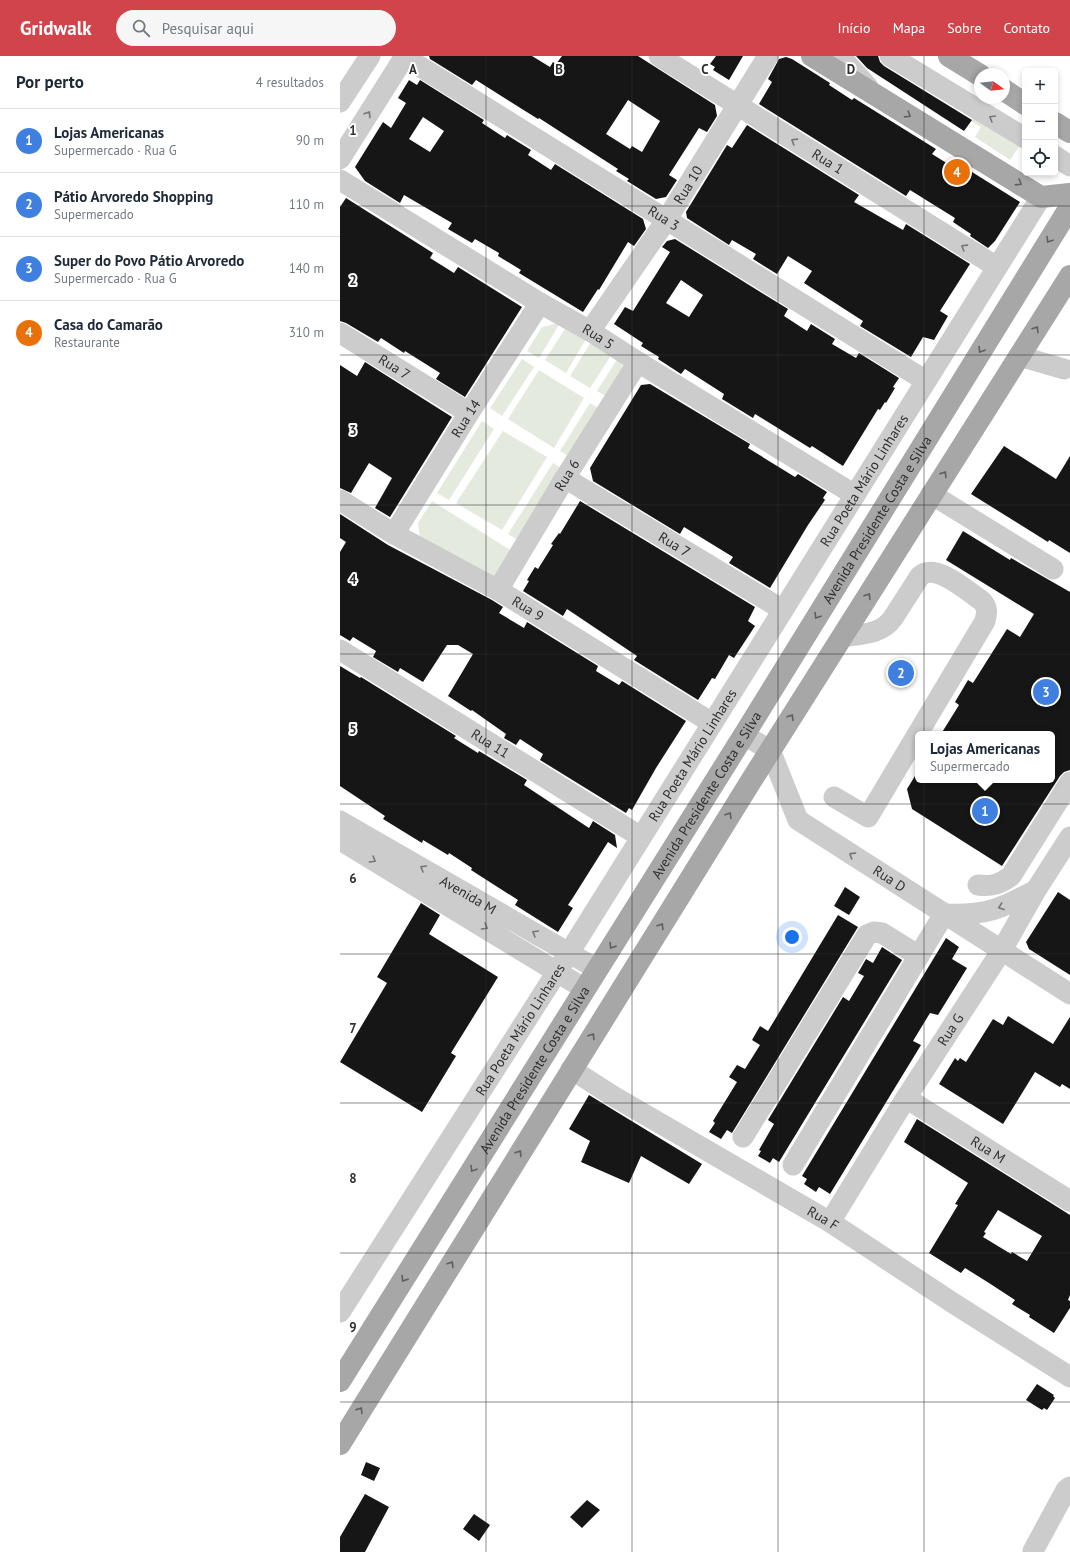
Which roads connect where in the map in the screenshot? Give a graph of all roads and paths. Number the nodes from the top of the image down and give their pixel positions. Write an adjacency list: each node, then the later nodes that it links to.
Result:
1 (370, 56): 12 (street)
2 (404, 56): 19 (street, one-way to 2); 25 (street, Rua 3)
3 (659, 56): 14 (street, Rua 1)
4 (768, 56): 14 (street, Rua 10)
5 (812, 56): 10 (main road)
6 (840, 56): 10 (street)
7 (890, 56): 17 (street, one-way to 7)
8 (949, 56): 9 (main road)
9 (974, 71)
10 (875, 94): 23 (main road, one-way to 23)
11 (1010, 94): 13 (main road)
12 (342, 96)
13 (1022, 102)
14 (737, 105): 25 (street, Rua 10); 26 (street, Rua 1, one-way to 14)
15 (1058, 125): 16 (main road)
16 (1070, 132)
17 (1022, 136)
18 (1058, 158): 20 (street)
19 (340, 159)
20 (1070, 166)
21 (340, 180): 28 (street, Rua 5)
22 (1070, 194): 23 (main road)
23 (1041, 196): 26 (street, Rua Poeta Mário Linhares)
24 (1070, 207): 48 (main road, Avenida Presidente Costa e Silva, one-way to 48)
25 (666, 219): 29 (street, Rua 10); 34 (street, Rua 3)
26 (997, 267): 34 (street, Rua Poeta Mário Linhares)
27 (1070, 276): 31 (main road, one-way to 27)
28 (540, 303): 29 (street, Rua 5); 35 (street, Rua 14)
29 (590, 331): 32 (street, Rua 5)
30 (340, 333): 35 (street, Rua 7)
31 (1019, 356): 33 (street); 37 (main road, one-way to 31)
32 (638, 362): 36 (street, Rua 6); 38 (street, Rua 5)
33 (1064, 369)
34 (926, 381): 38 (street, Rua Poeta Mário Linhares)
35 (469, 413): 40 (street, Rua 14)
36 (565, 478): 42 (street, Rua 6); 43 (street, Rua 7)
37 (931, 494): 41 (street); 44 (main road, one-way to 37)
38 (855, 495): 43 (street, Rua Poeta Mário Linhares)
39 (340, 500): 40 (street, Rua 9)
40 (394, 534): 42 (street, Rua 9)
41 (1053, 569)
42 (498, 590): 46 (street, Rua 9)
43 (783, 610): 46 (street, Rua Poeta Mário Linhares)
44 (842, 637): 47 (street); 50 (main road, one-way to 44)
45 (340, 650): 55 (street, Rua 11)
46 (712, 723): 55 (street, Rua Poeta Mário Linhares)
47 (919, 731)
48 (744, 735): 50 (street); 63 (main road, Avenida Presidente Costa e Silva, one-way to 63)
49 (915, 738): 52 (street)
50 (770, 750): 59 (street, Rua D, one-way to 50); 67 (main road, one-way to 50)
51 (1070, 782): 57 (street)
52 (834, 797)
53 (340, 821): 61 (street, Avenida M, one-way to 53)
54 (1070, 837): 58 (street, Rua G)
55 (641, 838): 61 (street, Rua Poeta Mário Linhares)
56 (340, 840): 64 (street, Avenida M, one-way to 64)
57 (978, 885)
58 (1036, 890): 59 (street, one-way to 59); 60 (street, Rua G)
59 (944, 914): 60 (street, Rua D); 62 (street)
60 (1002, 950): 66 (street, Rua D); 68 (street, Rua G)
61 (569, 953): 63 (street, Avenida M); 64 (street, Rua Poeta Mário Linhares)
62 (918, 956): 69 (street); 70 (street)
63 (597, 969): 65 (main road, Avenida Presidente Costa e Silva)
64 (557, 971): 65 (street, Avenida M); 73 (street, Rua Poeta Mário Linhares)
65 (585, 989): 75 (main road, Avenida Presidente Costa e Silva, one-way to 75)
66 (1070, 994)
67 (571, 1069): 72 (street, Rua F); 76 (main road, one-way to 67)
68 (906, 1098): 71 (street, Rua M); 72 (street, Rua G)
69 (743, 1137)
70 (793, 1165)
71 (1070, 1201)
72 (830, 1222): 74 (street, Rua F)
73 (340, 1312)
74 (1070, 1377)
75 (340, 1381)
76 (340, 1444)
77 (1070, 1487): 78 (street)
78 (1033, 1552)

